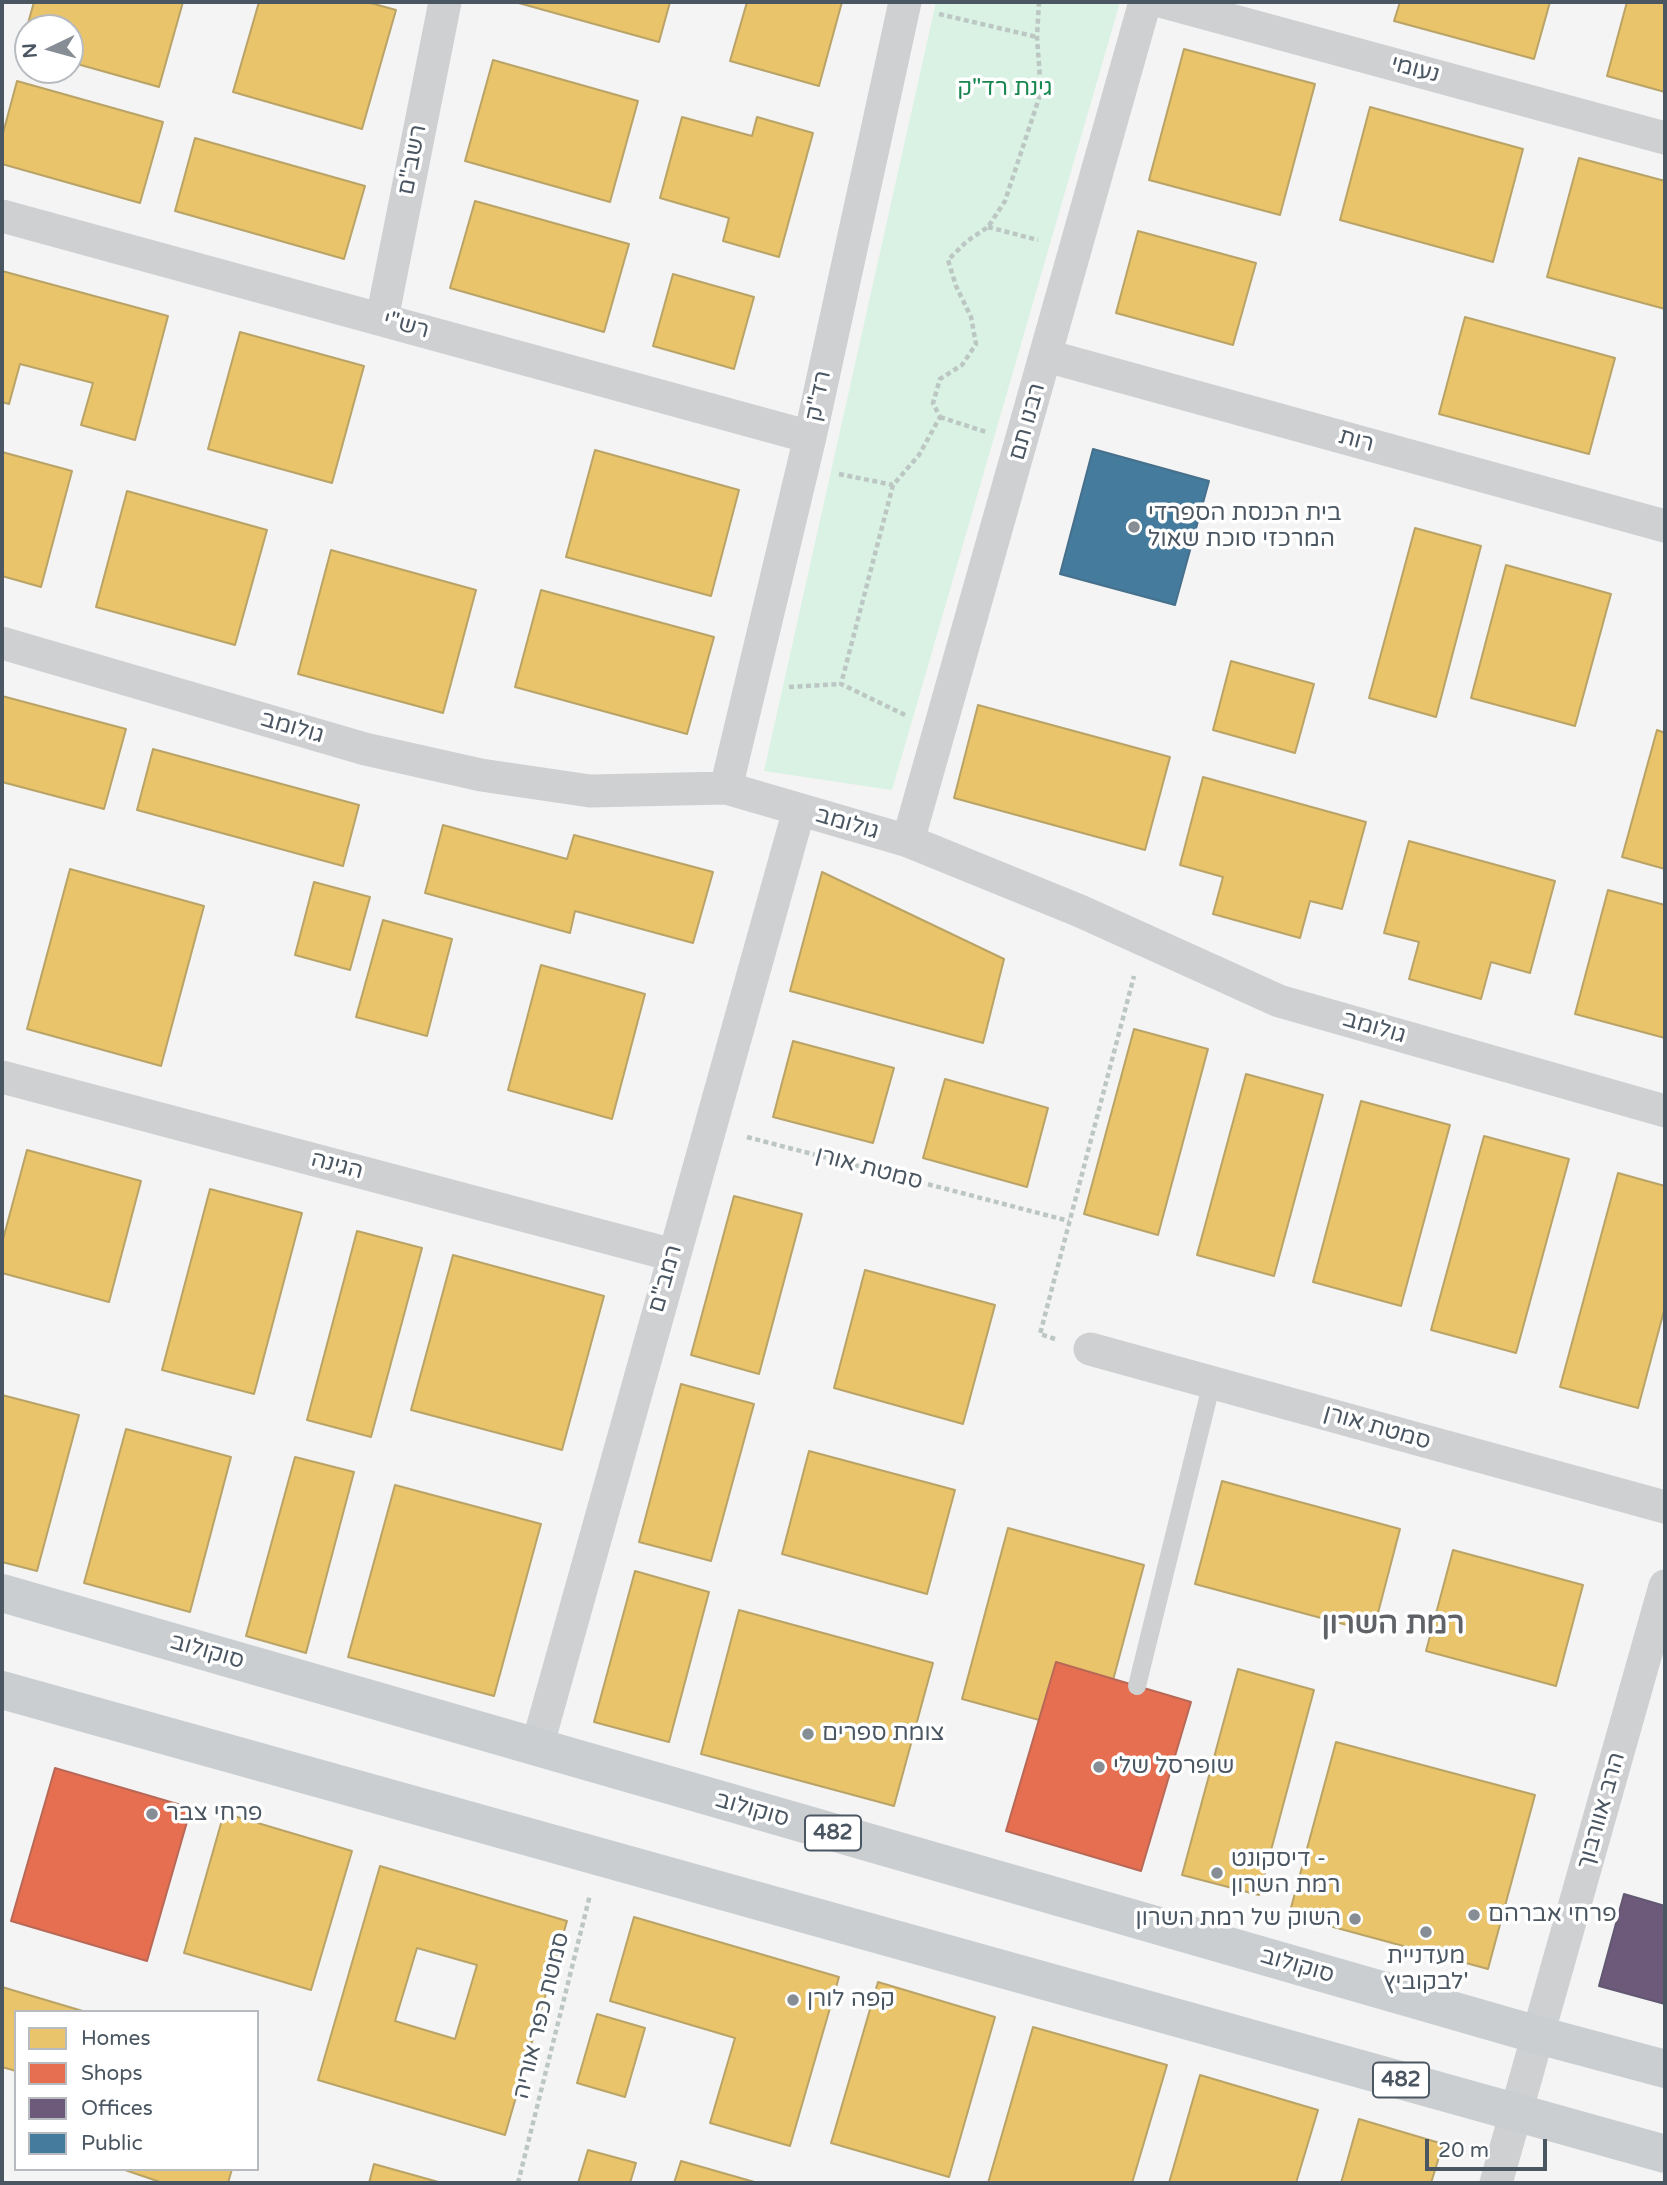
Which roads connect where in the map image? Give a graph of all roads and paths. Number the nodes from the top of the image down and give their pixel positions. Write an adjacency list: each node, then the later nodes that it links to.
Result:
1 (445, 2): 11 (street, רשב"ם)
2 (1039, 2): 6 (path)
3 (1145, 2): 10 (street, רבנו תם)
4 (1164, 2): 7 (street, נעומי)
5 (905, 4): 6 (path); 13 (street, רד"ק)
6 (1037, 37): 9 (path)
7 (1665, 138)
8 (2, 216): 11 (street, רש"י)
9 (988, 227): 10 (path); 14 (path)
10 (1077, 249): 12 (street, רבנו תם)
11 (382, 319): 13 (street, רש"י)
12 (1047, 356): 15 (street, רות); 19 (street, רבנו תם)
13 (807, 452): 14 (path); 18 (street, רד"ק)
14 (893, 485): 17 (path)
15 (1665, 526)
16 (2, 643): 20 (street, גולומב)
17 (841, 684): 18 (path); 19 (path)
18 (749, 689): 20 (street, רד"ק)
19 (940, 732): 22 (street, רבנו תם)
20 (726, 788): 21 (street, גולומב)
21 (799, 810): 22 (street, גולומב); 26 (street, רמב"ם)
22 (908, 841): 23 (street, גולומב)
23 (1144, 940): 25 (street, גולומב); 27 (path)
24 (2, 1077): 28 (street, הגינה)
25 (1665, 1111)
26 (709, 1128): 27 (path, סמטת אורן); 28 (street, רמב"ם)
27 (1069, 1221): 29 (path)
28 (673, 1255): 36 (street, רמב"ם)
29 (1090, 1349): 30 (street, סמטת אורן)
30 (1212, 1382): 31 (street, סמטת אורן); 34 (lane)
31 (1665, 1507)
32 (1665, 1586): 38 (street, הרב אוורבוך)
33 (2, 1593): 36 (main road, סוקולוב / 482)
34 (1137, 1686)
35 (2, 1690): 37 (main road, 482)
36 (537, 1747): 38 (main road, סוקולוב / 482)
37 (600, 1857): 40 (main road, 482); 42 (path, סמטת כפר אוריה)
38 (1538, 2035): 39 (main road, סוקולוב / 482); 40 (street, הרב אוורבוך)
39 (1665, 2069)
40 (1516, 2113): 41 (main road, 482); 43 (street, הרב אוורבוך)
41 (1665, 2154)
42 (518, 2183)
43 (1496, 2183)

